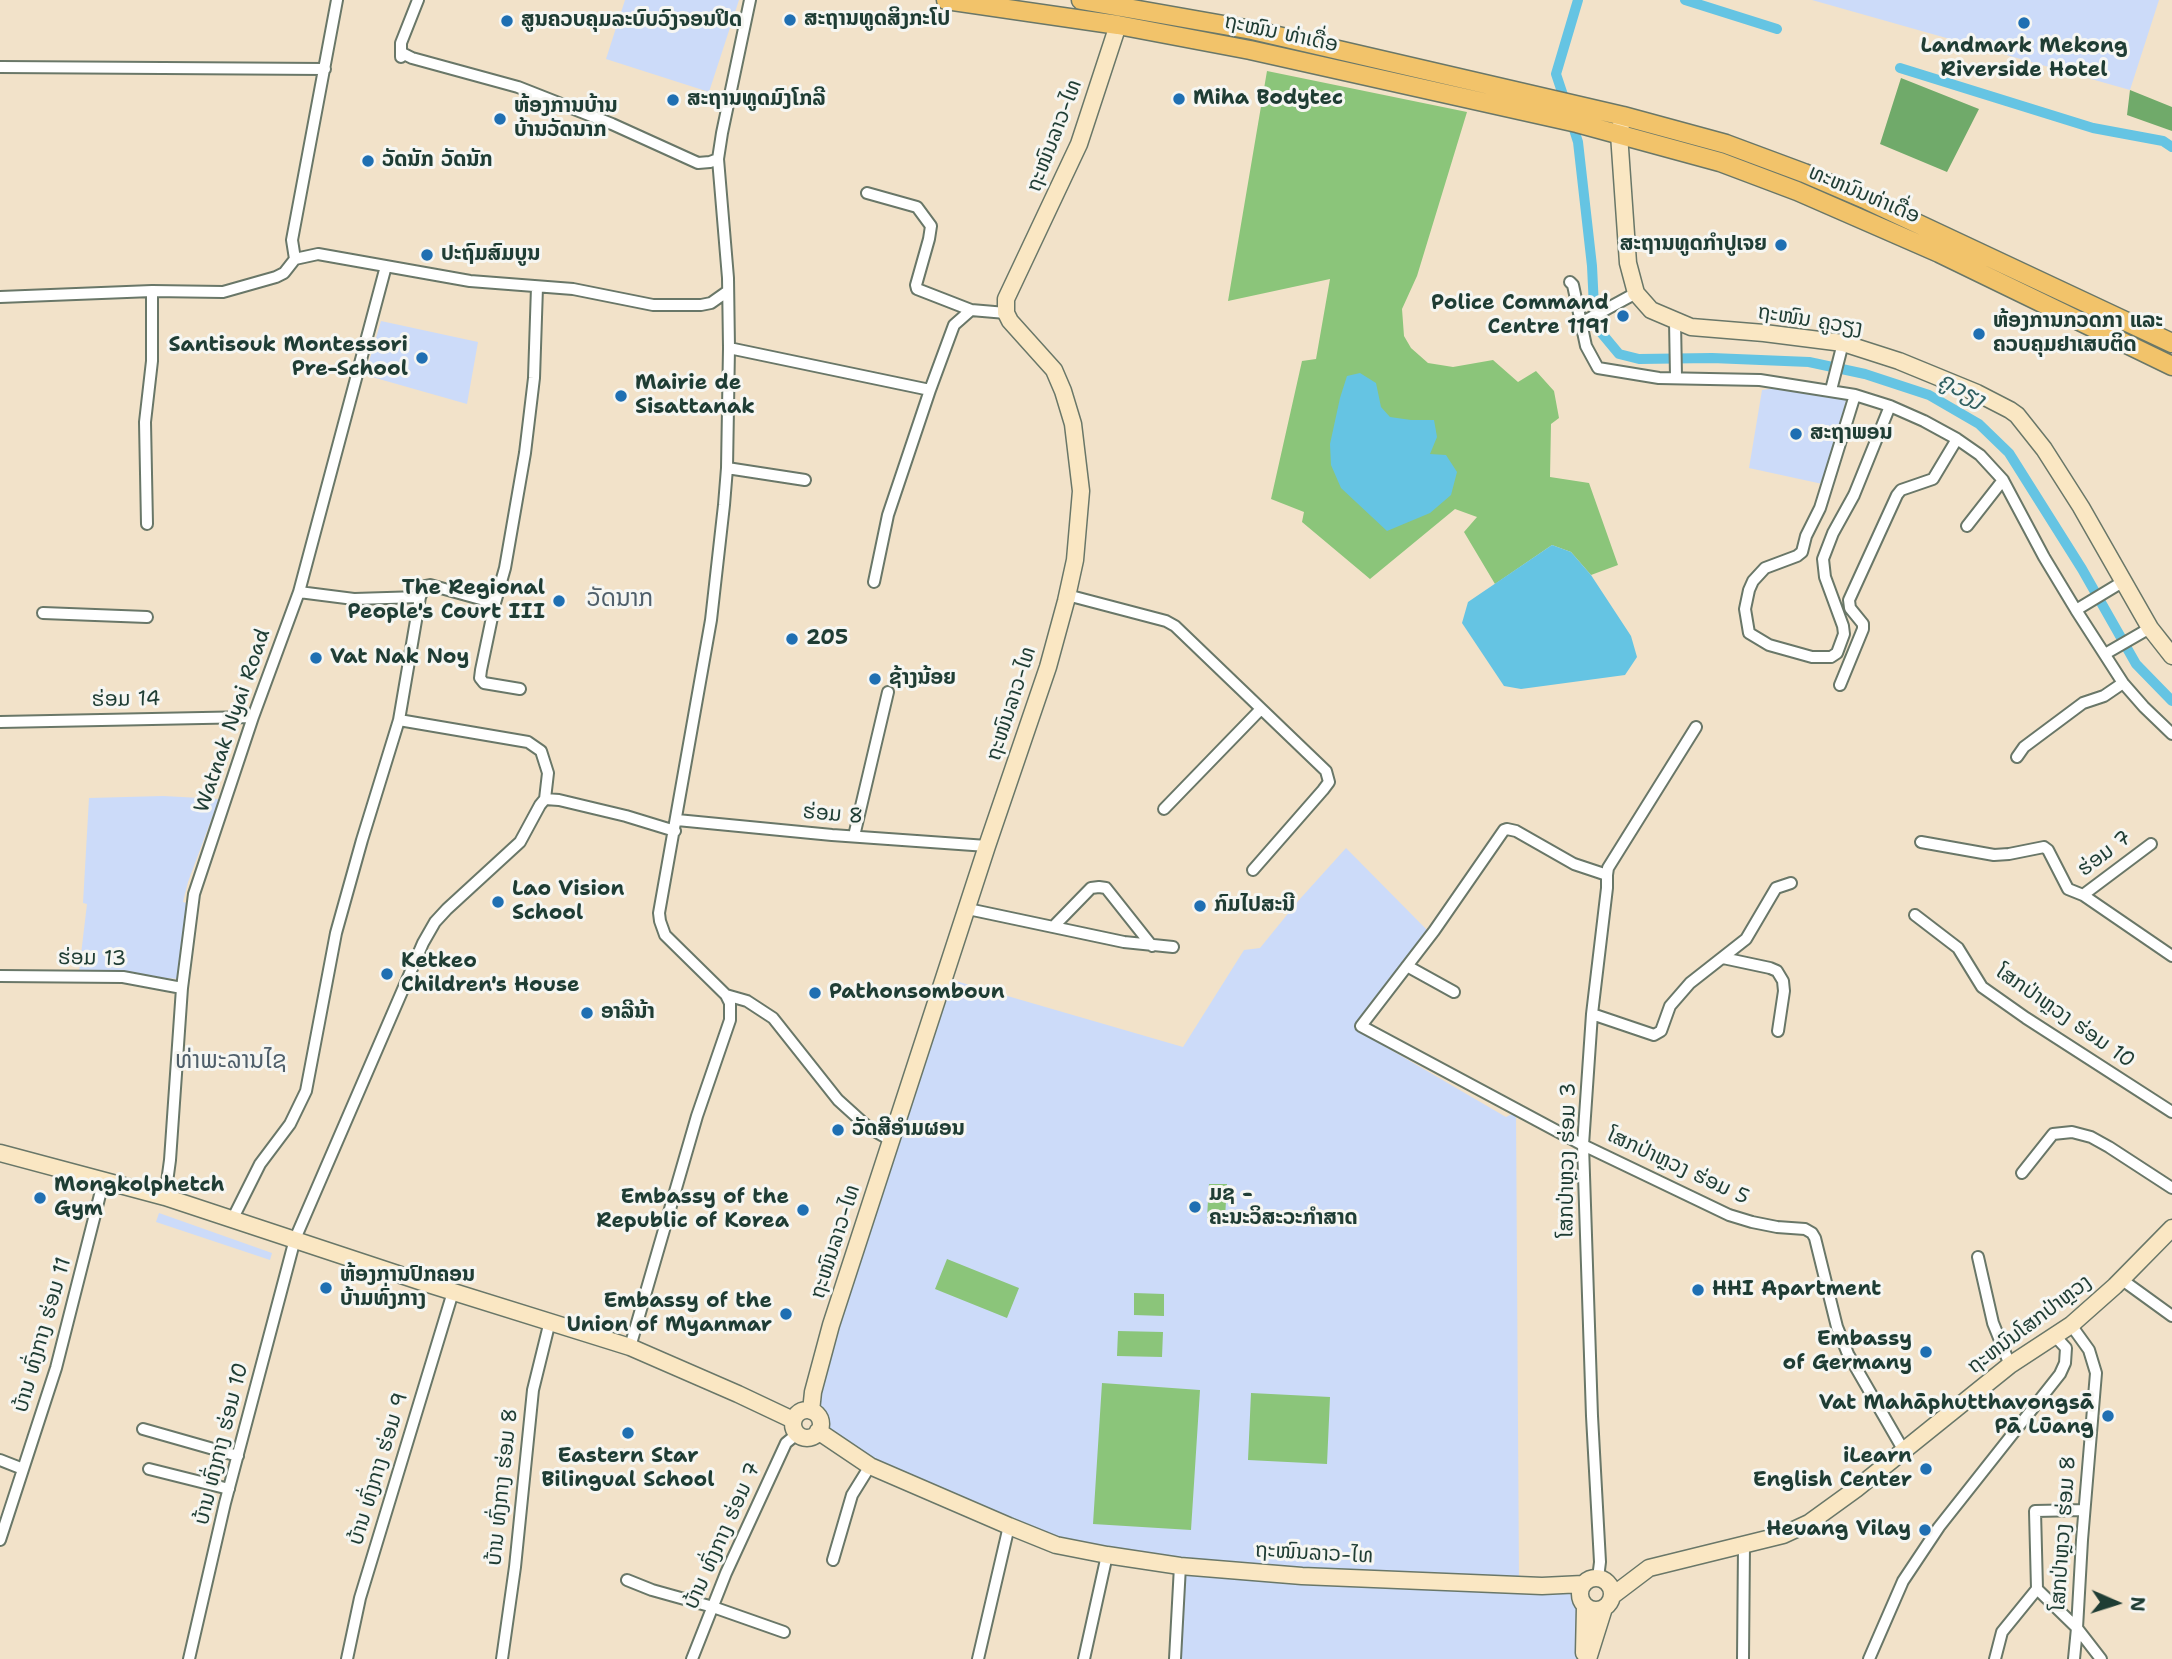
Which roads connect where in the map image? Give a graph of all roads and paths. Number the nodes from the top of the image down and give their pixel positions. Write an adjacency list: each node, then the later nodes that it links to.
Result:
1 (337, 0): 9 (street)
2 (418, 0): 15 (street)
3 (750, 0): 15 (street)
4 (946, 0): 7 (main road, ຖະໝົນ ທ່າເດື່ອ)
5 (1081, 0): 6 (main road, ຖະໝົນ ທ່າເດື່ອ)
6 (1124, 3): 7 (main road); 10 (main road, ຖະໝົນ ທ່າເດື່ອ)
7 (1118, 25): 11 (main road, ຖະໝົນ ທ່າເດື່ອ); 26 (street, ຖະໜົນລາວ-ໄທ)
8 (0, 67): 9 (street)
9 (325, 69): 17 (street)
10 (1528, 94): 12 (main road, ທະຫນົນທ່າເດື່ອ)
11 (1521, 111): 12 (main road, ທະຫນົນທ່າເດື່ອ)
12 (1578, 114): 13 (main road, ທະຫນົນທ່າເດື່ອ); 14 (main road, ທະຫນົນທ່າເດື່ອ)
13 (1623, 116): 14 (street); 29 (main road, ທະຫນົນທ່າເດື່ອ)
14 (1619, 134): 23 (street); 32 (main road, ທະຫນົນທ່າເດື່ອ)
15 (718, 159): 22 (street)
16 (867, 193): 25 (street)
17 (295, 259): 18 (street); 21 (street)
18 (386, 267): 20 (street); 46 (street, Watnak Nyai Road)
19 (1570, 282): 27 (street)
20 (537, 287): 22 (street); 49 (street)
21 (152, 291): 24 (street); 42 (street)
22 (728, 291): 30 (street)
23 (1636, 293): 27 (street); 28 (street, ຖະໜົນ ຄູວຽງ)
24 (0, 298)
25 (971, 310): 26 (street); 35 (street)
26 (1006, 313): 47 (street, ຖະໜົນລາວ-ໄທ)
27 (1581, 323): 33 (street)
28 (1675, 327): 31 (street, ຖະໜົນ ຄູວຽງ); 33 (street)
29 (2172, 343)
30 (730, 348): 35 (street); 39 (street)
31 (1841, 350): 34 (street); 45 (street, ຖະໜົນ ຄູວຽງ)
32 (2172, 366)
33 (1676, 373): 34 (street)
34 (1831, 388): 36 (street)
35 (930, 390): 44 (street)
36 (1855, 395): 37 (street); 37 (street)
37 (1890, 406): 38 (street)
38 (1957, 439): 41 (street); 57 (street)
39 (727, 468): 40 (street); 69 (street)
40 (805, 480)
41 (2003, 480): 43 (street); 50 (street)
42 (147, 524)
43 (1967, 526)
44 (874, 582)
45 (2121, 582): 50 (street); 53 (street, ຖະໜົນ ຄູວຽງ)
46 (299, 592): 48 (street); 61 (street, Watnak Nyai Road)
47 (1067, 595): 60 (street); 73 (street, ຖະໜົນລາວ-ໄທ)
48 (420, 597): 49 (street); 62 (street)
49 (495, 603): 58 (street)
50 (2079, 608): 54 (street)
51 (43, 613): 52 (street)
52 (147, 617)
53 (2146, 630): 54 (street); 55 (street, ຖະໜົນ ຄູວຽງ)
54 (2108, 652): 56 (street)
55 (2172, 656)
56 (2123, 683): 65 (street); 66 (street)
57 (1840, 685)
58 (520, 689)
59 (888, 692): 70 (street)
60 (1260, 710): 68 (street); 74 (street)
61 (253, 717): 63 (street, ຮ່ອມ 14); 87 (street, Watnak Nyai Road)
62 (399, 720): 67 (street); 100 (street)
63 (0, 722)
64 (1696, 727): 75 (street, ໂສກປ່າຫຼວງ ຮ່ອມ 3)
65 (2172, 734)
66 (2017, 757)
67 (545, 799): 69 (street, ຮ່ອມ 8); 102 (street, ບ້ານ ທົ່ງກາງ ຮ່ອມ 10)
68 (1164, 809)
69 (676, 825): 70 (street, ຮ່ອມ 8); 89 (street)
70 (854, 836): 73 (street, ຮ່ອມ 8)
71 (1921, 842): 77 (street)
72 (2151, 844): 77 (street, ຮ່ອມ 7)
73 (987, 846): 78 (street, ຖະໜົນລາວ-ໄທ)
74 (1253, 870)
75 (1607, 875): 85 (street); 90 (street, ໂສກປ່າຫຼວງ ຮ່ອມ 3)
76 (1791, 883): 84 (street)
77 (2083, 895): 83 (street)
78 (968, 909): 80 (street); 93 (street, ຖະໜົນລາວ-ໄທ)
79 (1915, 915): 92 (street, ໂສກປ່າຫຼວງ ຮ່ອມ 10)
80 (1053, 927): 81 (street); 81 (street)
81 (1152, 946): 82 (street)
82 (1173, 947)
83 (2172, 956)
84 (1723, 958): 90 (street); 91 (street)
85 (1407, 966): 88 (street); 94 (street)
86 (0, 976): 87 (street, ຮ່ອມ 13)
87 (182, 988): 99 (street, Watnak Nyai Road)
88 (1454, 992)
89 (726, 995): 93 (street); 110 (street)
90 (1592, 1014): 94 (street, ໂສກປ່າຫຼວງ ຮ່ອມ 3)
91 (1778, 1031)
92 (2172, 1112)
93 (892, 1141): 112 (street, ຖະໜົນລາວ-ໄທ)
94 (1583, 1145): 116 (street, ໂສກປ່າຫຼວງ ຮ່ອມ 5); 132 (street, ໂສກປ່າຫຼວງ ຮ່ອມ 3)
95 (0, 1153): 97 (street)
96 (2022, 1173): 98 (street)
97 (104, 1180): 99 (street); 120 (street, ບ້ານ ທົ່ງກາງ ຮ່ອມ 11)
98 (2172, 1188)
99 (165, 1197): 100 (street)
100 (233, 1218): 102 (street)
101 (2172, 1228): 104 (street, ຖະຫນົນໂສກປ່າຫຼວງ)
102 (295, 1239): 105 (street); 117 (street, ບ້ານ ທົ່ງກາງ ຮ່ອມ 10)
103 (1978, 1257): 111 (street)
104 (2122, 1279): 106 (street); 108 (street, ຖະຫນົນໂສກປ່າຫຼວງ)
105 (453, 1292): 107 (street); 139 (street, ບ້ານ ທົ່ງກາງ ຮ່ອມ 9)
106 (2172, 1316)
107 (551, 1321): 110 (street); 140 (street, ບ້ານ ທົ່ງກາງ ຮ່ອມ 8)
108 (2071, 1325): 109 (street, ຖະຫນົນໂສກປ່າຫຼວງ); 123 (street, ໂສກປ່າຫຼວງ ຮ່ອມ 8)
109 (2054, 1335): 111 (street, ຖະຫນົນໂສກປ່າຫຼວງ); 147 (street)
110 (630, 1347): 113 (street)
111 (2010, 1365): 116 (street, ຖະຫນົນໂສກປ່າຫຼວງ)
112 (811, 1411): 113 (street); 115 (street)
113 (795, 1427): 115 (street); 135 (street, ບ້ານ ທົ່ງກາງ ຮ່ອມ 7)
114 (143, 1429): 117 (street)
115 (818, 1431): 119 (street, ຖະໜົນລາວ-ໄທ)
116 (1904, 1451): 126 (street, ຖະຫນົນໂສກປ່າຫຼວງ)
117 (238, 1456): 122 (street, ບ້ານ ທົ່ງກາງ ຮ່ອມ 10)
118 (0, 1460): 120 (street)
119 (870, 1466): 124 (street, ຖະໜົນລາວ-ໄທ); 128 (street)
120 (23, 1469): 125 (street, ບ້ານ ທົ່ງກາງ ຮ່ອມ 11)
121 (149, 1469): 122 (street)
122 (229, 1489): 138 (street, ບ້ານ ທົ່ງກາງ ຮ່ອມ 10)
123 (2084, 1510): 133 (street); 136 (street, ໂສກປ່າຫຼວງ ຮ່ອມ 8)
124 (1009, 1526): 127 (street, ຖະໜົນລາວ-ໄທ); 142 (street)
125 (0, 1540)
126 (1744, 1545): 130 (street, ຖະຫນົນໂສກປ່າຫຼວງ); 146 (street)
127 (1107, 1555): 129 (street, ຖະໜົນລາວ-ໄທ); 143 (street)
128 (833, 1560)
129 (1180, 1566): 132 (street, ຖະໜົນລາວ-ໄທ); 144 (street)
130 (1649, 1568): 132 (street); 134 (street, ຖະຫນົນໂສກປ່າຫຼວງ)
131 (627, 1580): 135 (street)
132 (1590, 1589): 134 (street); 134 (street, ຖະໜົນລາວ-ໄທ); 145 (street)
133 (2037, 1589): 136 (street); 148 (street)
134 (1608, 1602): 145 (street)
135 (713, 1607): 137 (street); 141 (street, ບ້ານ ທົ່ງກາງ ຮ່ອມ 7)
136 (2077, 1628): 149 (street); 150 (street, ໂສກປ່າຫຼວງ ຮ່ອມ 8)
137 (784, 1632)
138 (189, 1659)
139 (346, 1659)
140 (502, 1659)
141 (692, 1659)
142 (978, 1659)
143 (1084, 1659)
144 (1175, 1659)
145 (1586, 1659)
146 (1744, 1659)
147 (1869, 1659)
148 (1995, 1659)
149 (2074, 1659)
150 (2101, 1659)

